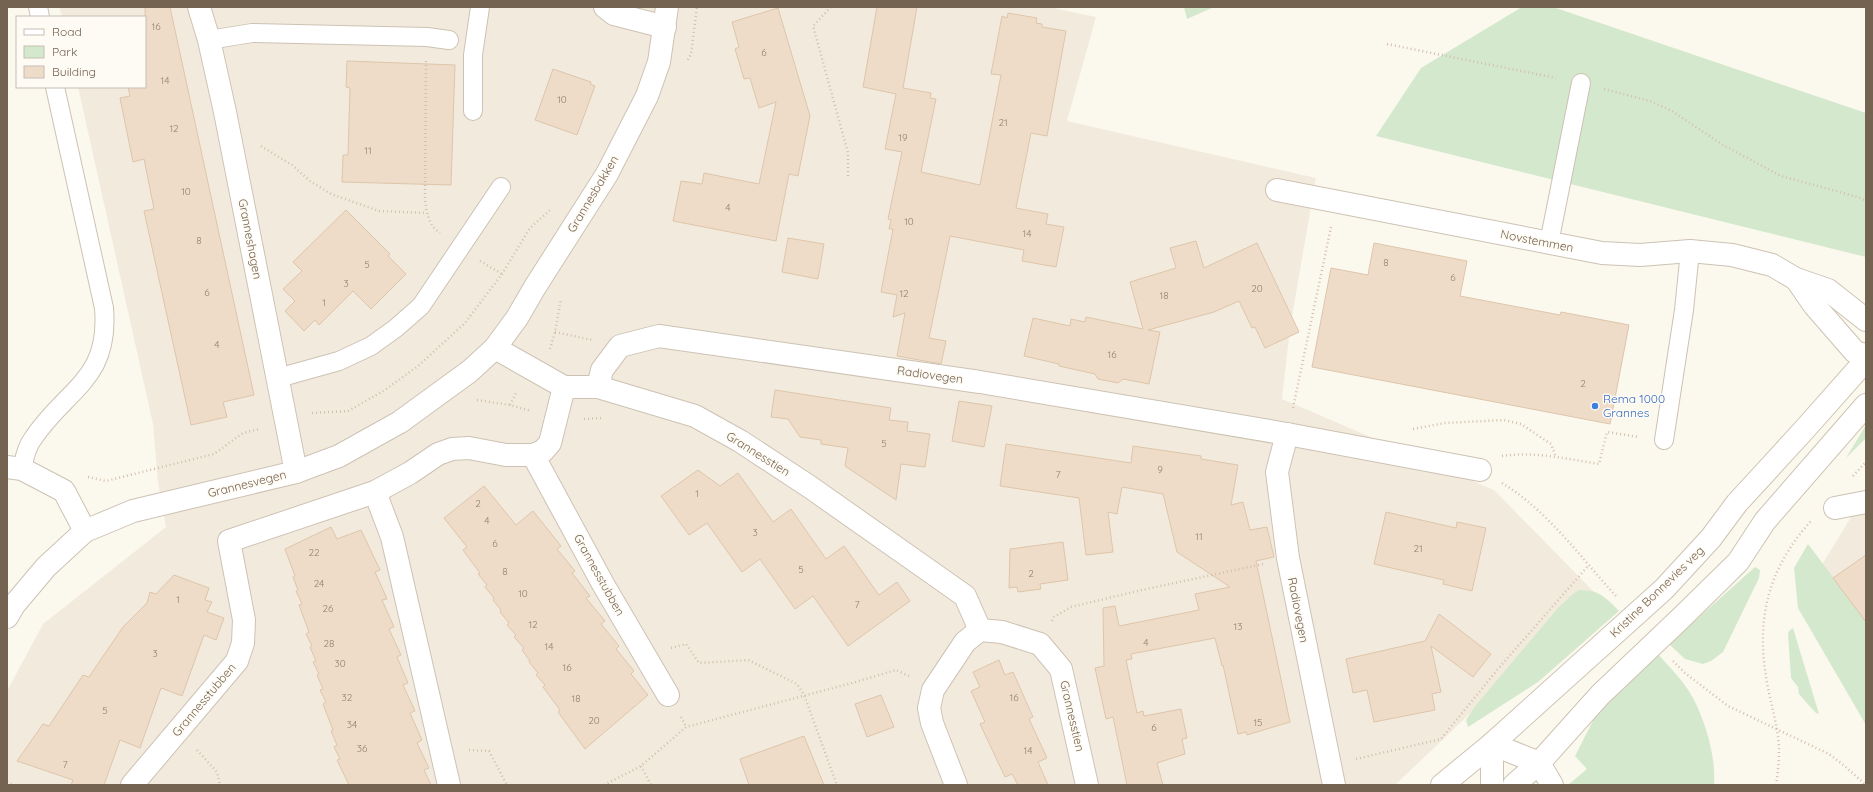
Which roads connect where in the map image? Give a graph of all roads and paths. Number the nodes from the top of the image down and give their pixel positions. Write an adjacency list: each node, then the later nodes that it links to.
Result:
1 (199, 7): 7 (street, Granneshagen)
2 (480, 7): 12 (lane)
3 (605, 7): 5 (street, Grannesbakken)
4 (830, 7): 14 (path)
5 (666, 17): 29 (street, Grannesbakken)
6 (427, 37): 7 (lane); 8 (lane); 20 (path)
7 (209, 40): 13 (street, Granneshagen)
8 (449, 40)
9 (1387, 44): 10 (path)
10 (1581, 83): 17 (path); 21 (lane)
11 (55, 88): 48 (lane)
12 (473, 111)
13 (232, 146): 20 (path); 32 (street, Granneshagen)
14 (848, 179)
15 (501, 187): 22 (lane)
16 (1278, 190): 18 (street, Novstemmen)
17 (1866, 201)
18 (1359, 204): 21 (street, Novstemmen); 43 (path)
19 (554, 207): 24 (path)
20 (426, 213): 22 (path)
21 (1549, 243): 23 (street, Novstemmen)
22 (459, 248): 24 (path); 32 (lane)
23 (1690, 250): 25 (street, Novstemmen); 44 (lane)
24 (502, 274): 39 (path)
25 (1796, 279): 26 (street, Novstemmen); 30 (street, Novstemmen)
26 (1866, 320)
27 (555, 332): 28 (path)
28 (620, 346): 35 (street); 43 (street, Radiovegen)
29 (495, 348): 34 (street, Grannesstien); 50 (street, Grannesvegen)
30 (1866, 355)
31 (1866, 360): 71 (street, Kristine Bonnevies veg)
32 (278, 378): 50 (street, Granneshagen)
33 (519, 387): 37 (path)
34 (564, 387): 35 (street, Grannesstien); 45 (street)
35 (598, 387): 62 (street, Grannesstien)
36 (473, 400): 37 (path)
37 (510, 405): 40 (path)
38 (1866, 405): 73 (street)
39 (311, 413)
40 (536, 413)
41 (266, 427): 51 (path)
42 (1407, 430): 46 (path)
43 (1286, 434): 49 (street, Radiovegen); 58 (street, Radiovegen)
44 (1664, 440): 46 (path)
45 (533, 455): 53 (street, Grannesstubben); 64 (street, Grannesstubben)
46 (1556, 457): 49 (path)
47 (1866, 462): 52 (path)
48 (14, 468): 57 (street)
49 (1480, 470): 59 (path)
50 (296, 472): 57 (street, Grannesvegen)
51 (82, 474)
52 (1850, 479)
53 (375, 492): 69 (street, Grannesstubben); 72 (street)
54 (1866, 502): 55 (street)
55 (1835, 508)
56 (1814, 517): 70 (path)
57 (85, 531): 61 (street, Grannesvegen)
58 (1288, 558): 63 (path); 75 (street, Radiovegen)
59 (1588, 566): 60 (path); 75 (path)
60 (1617, 597)
61 (7, 617)
62 (980, 630): 63 (street); 85 (street)
63 (1040, 644): 86 (street, Grannesstien)
64 (645, 657): 67 (street, Grannesstubben); 68 (path)
65 (1669, 658): 70 (path)
66 (914, 678): 68 (path)
67 (668, 694)
68 (804, 695): 74 (path); 84 (path)
69 (182, 728): 78 (street, Grannesstubben); 79 (path)
70 (1776, 728): 91 (path); 92 (path)
71 (1492, 744): 73 (street); 87 (street, Kristine Bonnevies veg); 88 (street)
72 (441, 753): 80 (street); 81 (path)
73 (1538, 763): 89 (street); 90 (street)
74 (641, 766): 82 (path); 83 (path)
75 (1331, 775)
76 (7, 782): 77 (path)
77 (13, 785)
78 (132, 785)
79 (220, 785)
80 (449, 785)
81 (507, 785)
82 (604, 785)
83 (651, 785)
84 (837, 785)
85 (956, 785)
86 (1087, 785)
87 (1442, 785)
88 (1492, 785)
89 (1514, 785)
90 (1552, 785)
91 (1776, 785)
92 (1866, 785)

